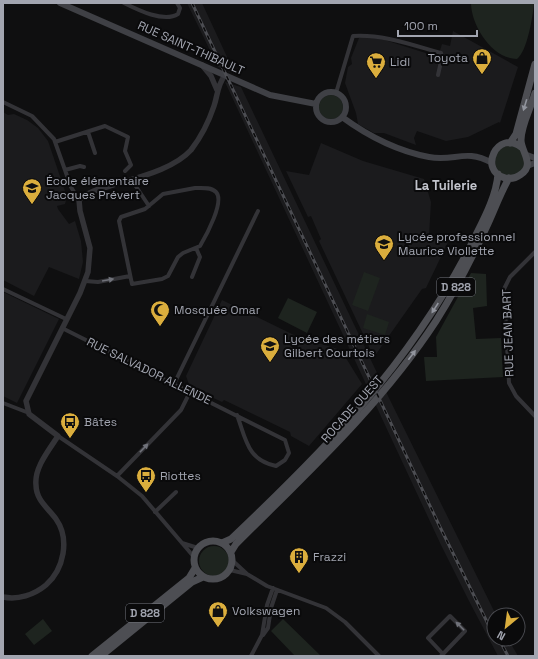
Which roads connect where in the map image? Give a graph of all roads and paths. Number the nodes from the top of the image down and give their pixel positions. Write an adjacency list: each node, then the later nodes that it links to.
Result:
1 (60, 3): 5 (main road, RUE SAINT-THIBAULT)
2 (124, 3): 3 (street)
3 (177, 3)
4 (535, 64): 17 (main road, one-way to 17)
5 (202, 65): 6 (main road, RUE SAINT-THIBAULT); 9 (street)
6 (214, 70): 7 (main road, RUE SAINT-THIBAULT); 9 (street)
7 (225, 75): 9 (street); 13 (main road, RUE SAINT-THIBAULT)
8 (438, 75): 10 (street)
9 (218, 88): 32 (street)
10 (336, 92): 13 (main road); 14 (main road)
11 (535, 93): 18 (main road)
12 (3, 102): 16 (street)
13 (316, 104): 14 (main road)
14 (342, 118): 22 (main road)
15 (88, 132): 16 (street); 19 (street); 29 (street)
16 (55, 142): 28 (street)
17 (510, 143): 18 (main road); 20 (main road)
18 (522, 147): 21 (main road)
19 (95, 153)
20 (494, 153): 22 (main road); 24 (main road)
21 (527, 155): 23 (main road); 26 (main road)
22 (480, 156): 24 (main road)
23 (535, 158)
24 (492, 163): 30 (main road)
25 (535, 163): 26 (main road)
26 (527, 166): 31 (main road)
27 (84, 167): 28 (street)
28 (65, 170): 33 (street)
29 (125, 172)
30 (498, 174): 31 (main road); 46 (main road, ROCADE OUEST / D 828, one-way to 46)
31 (509, 178): 46 (main road, ROCADE OUEST / D 828, one-way to 31)
32 (131, 179): 33 (street); 34 (street)
33 (79, 200): 42 (street)
34 (149, 206): 36 (street); 40 (street)
35 (258, 211): 47 (street)
36 (196, 248): 40 (street); 41 (street)
37 (535, 252): 39 (street, RUE JEAN BART)
38 (535, 259): 39 (street)
39 (527, 260): 53 (street, RUE JEAN BART)
40 (130, 276): 42 (street, one-way to 40)
41 (192, 277)
42 (85, 281): 44 (street)
43 (3, 288): 44 (street)
44 (66, 319): 45 (street)
45 (62, 328): 47 (street, RUE SALVADOR ALLENDE); 51 (street)
46 (386, 383): 49 (main road, ROCADE OUEST / D 828)
47 (174, 384): 48 (street, RUE SALVADOR ALLENDE)
48 (190, 392): 52 (street, RUE SALVADOR ALLENDE); 55 (street, one-way to 48)
49 (370, 402): 59 (main road, ROCADE OUEST / D 828); 61 (main road, ROCADE OUEST / D 828)
50 (3, 403): 51 (street)
51 (29, 414): 54 (street)
52 (237, 415): 52 (street, RUE SALVADOR ALLENDE)
53 (535, 416)
54 (58, 436): 55 (street); 69 (street)
55 (117, 476): 57 (street)
56 (176, 492): 57 (street)
57 (156, 512): 58 (street)
58 (182, 542): 60 (street); 62 (street)
59 (222, 543): 60 (main road); 61 (main road)
60 (198, 548): 62 (main road)
61 (231, 552): 63 (main road)
62 (194, 557): 64 (main road)
63 (233, 561): 65 (main road); 66 (street)
64 (195, 568): 67 (main road); 71 (main road, D 828)
65 (230, 570): 66 (street); 67 (main road)
66 (247, 574): 68 (street)
67 (203, 577): 72 (main road, D 828)
68 (275, 589): 73 (street); 74 (street)
69 (3, 596)
70 (442, 655): 70 (street, one-way to 70)
71 (92, 656)
72 (101, 656)
73 (251, 656)
74 (379, 656)

